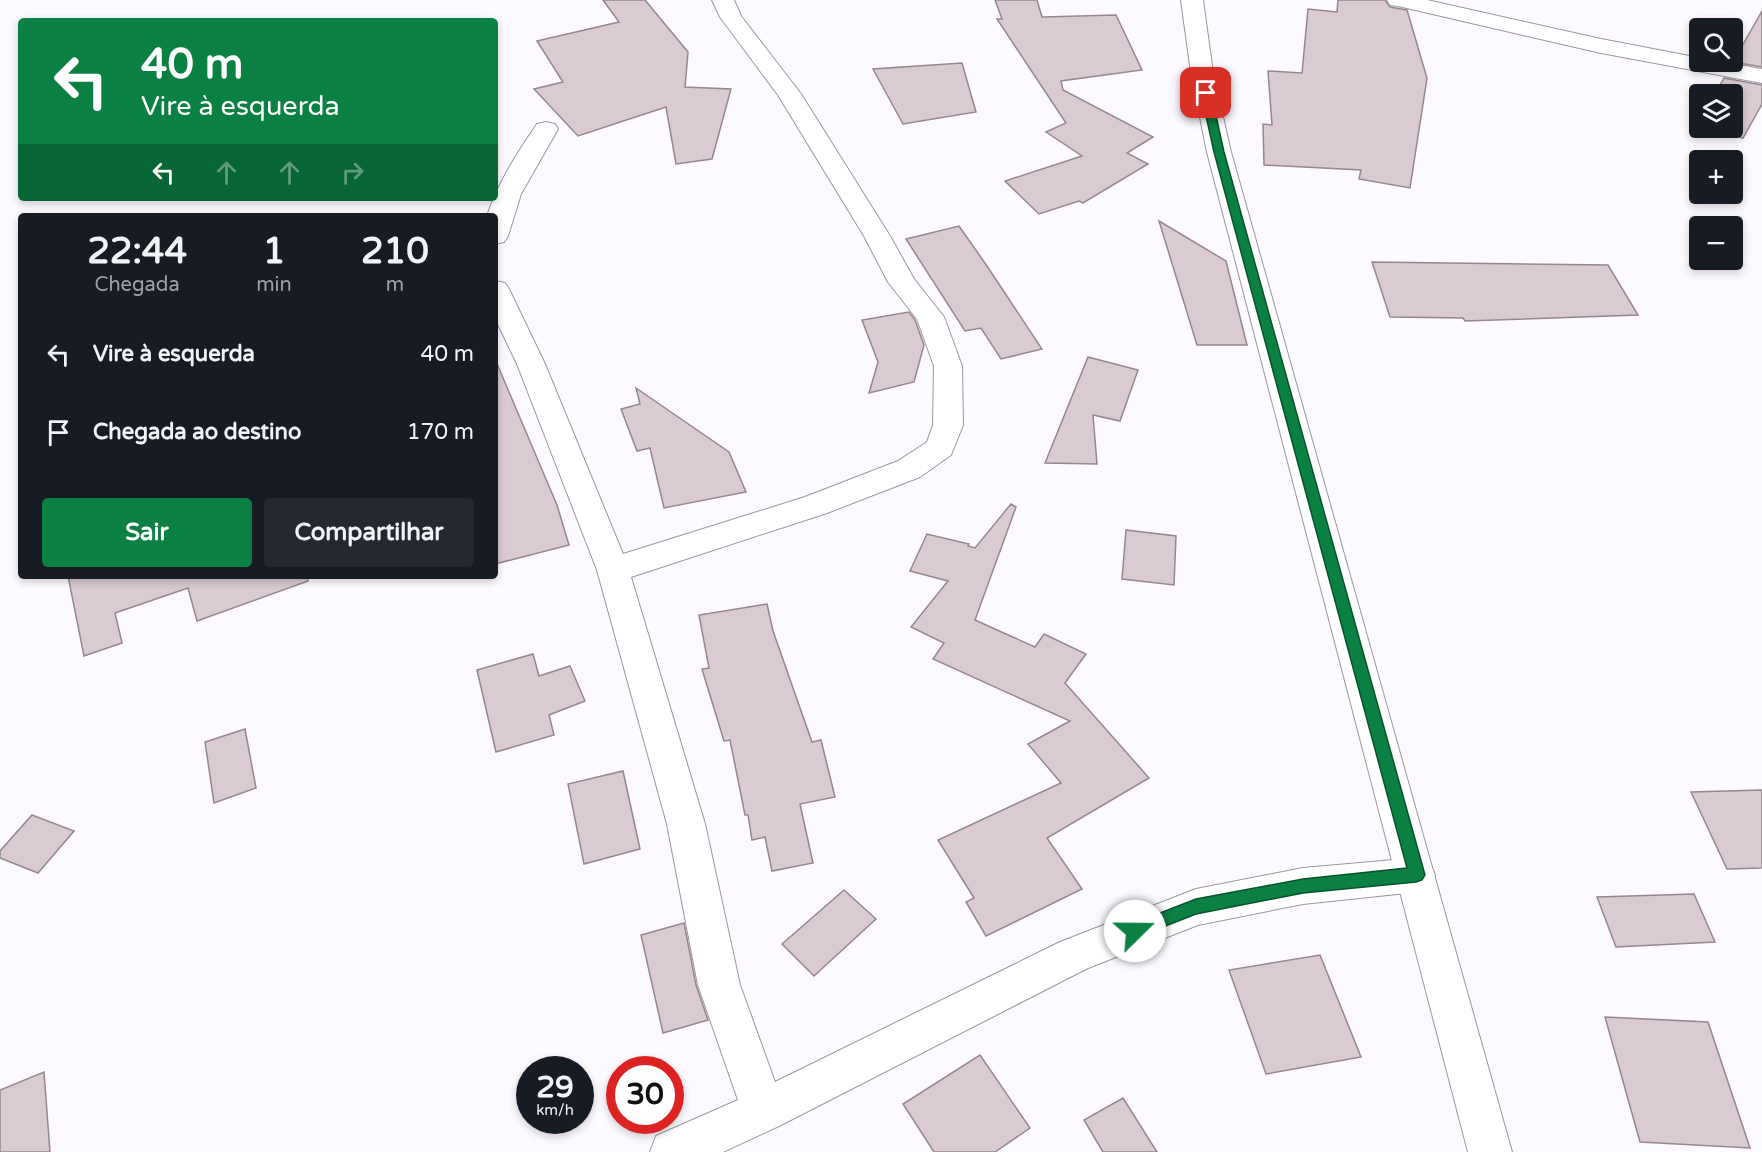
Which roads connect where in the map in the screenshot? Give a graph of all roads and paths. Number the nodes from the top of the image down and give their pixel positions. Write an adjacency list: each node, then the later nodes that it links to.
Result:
1 (723, 0): 8 (street)
2 (1192, 0): 9 (street)
3 (1398, 0): 4 (street)
4 (1762, 76)
5 (546, 129): 6 (street)
6 (498, 217)
7 (498, 295): 8 (street)
8 (613, 570): 10 (street)
9 (1416, 875): 10 (street); 12 (street)
10 (764, 1111): 11 (street)
11 (672, 1152)
12 (1490, 1152)

